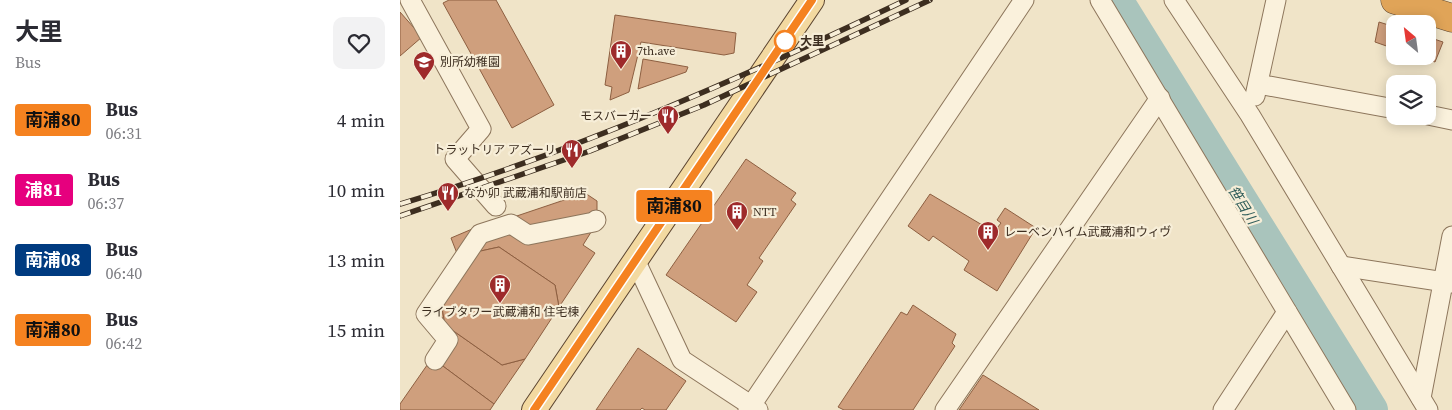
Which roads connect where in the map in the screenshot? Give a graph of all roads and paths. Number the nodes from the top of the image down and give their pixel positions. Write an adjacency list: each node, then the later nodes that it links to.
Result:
1 (410, 0): 15 (street)
2 (812, 0): 18 (main road)
3 (1024, 0): 24 (street)
4 (1100, 0): 10 (street)
5 (1174, 0): 12 (street)
6 (1276, 0): 9 (street)
7 (1395, 0): 8 (highway)
8 (1452, 18)
9 (1258, 84): 11 (street); 12 (street)
10 (1160, 98): 21 (street); 26 (street)
11 (1386, 107)
12 (1250, 115): 19 (street)
13 (1436, 117): 14 (street)
14 (1452, 120)
15 (496, 206)
16 (596, 220): 22 (street)
17 (1452, 236): 20 (street)
18 (636, 262): 24 (street); 25 (main road)
19 (1341, 266): 20 (street); 23 (street)
20 (1448, 282): 23 (street)
21 (1287, 312): 27 (street); 28 (street)
22 (435, 360)
23 (1424, 404)
24 (753, 408)
25 (534, 410)
26 (945, 410)
27 (1223, 410)
28 (1346, 410)

